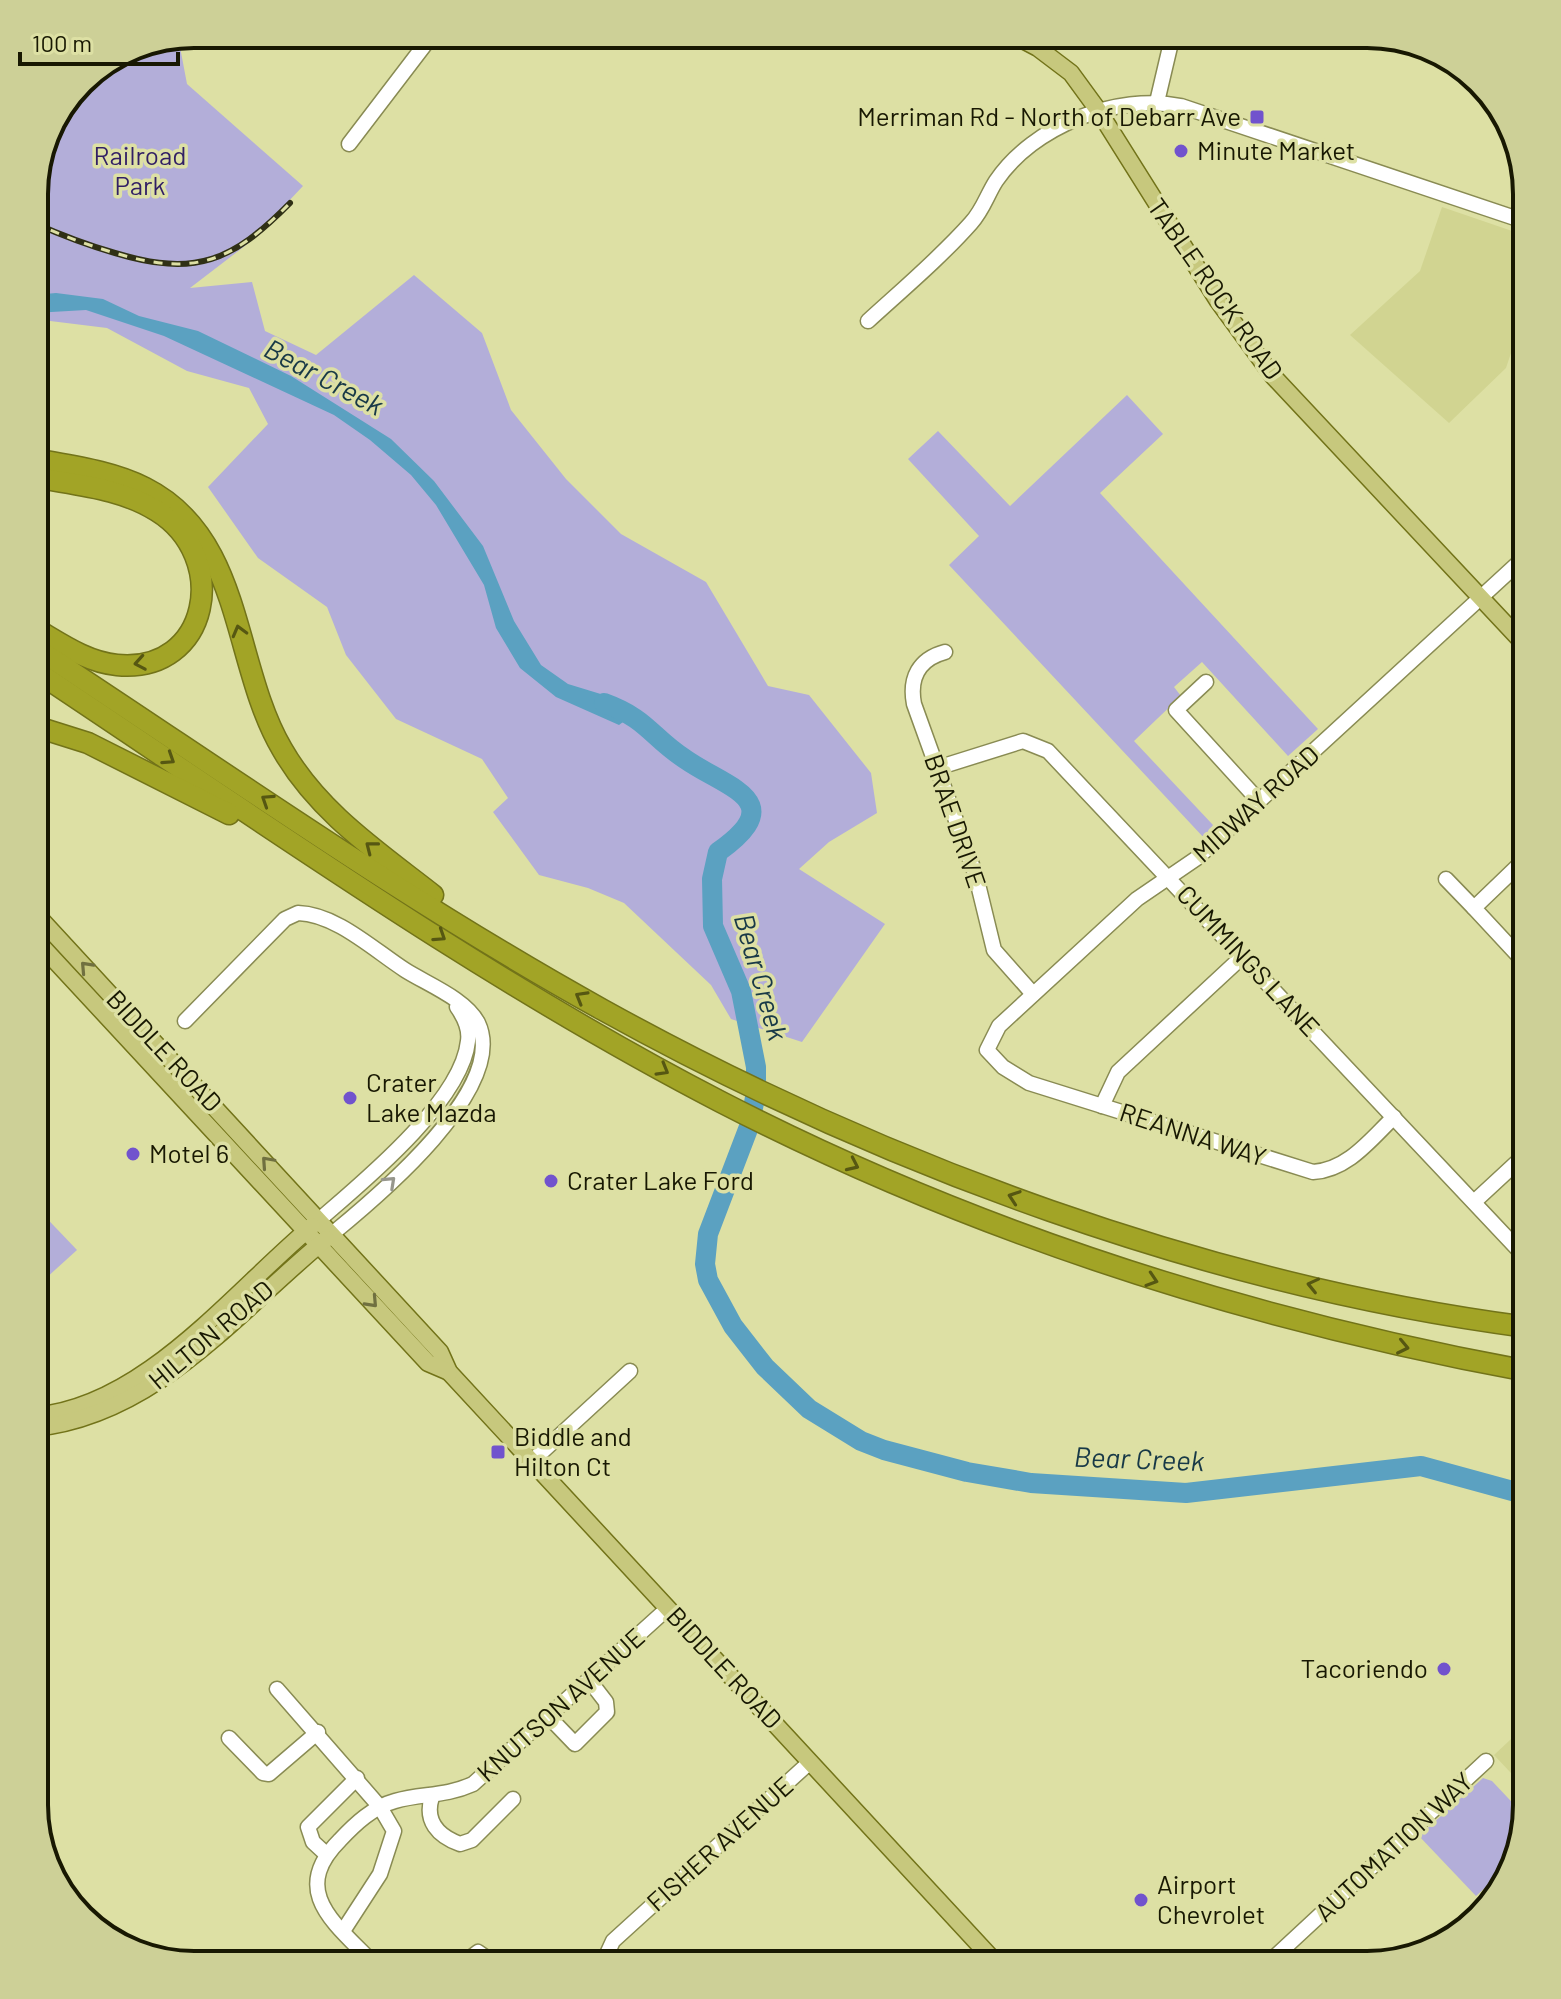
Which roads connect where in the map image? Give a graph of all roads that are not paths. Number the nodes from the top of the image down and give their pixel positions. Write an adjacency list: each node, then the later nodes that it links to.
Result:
1 (422, 48): 6 (street)
2 (1035, 48): 5 (main road, TABLE ROCK ROAD)
3 (1170, 48): 4 (street)
4 (1157, 102): 5 (street); 7 (street)
5 (1098, 110): 8 (street); 12 (main road, TABLE ROCK ROAD)
6 (349, 144)
7 (1513, 217)
8 (868, 321)
9 (48, 462): 28 (highway, one-way to 9)
10 (48, 480): 14 (highway, one-way to 14)
11 (1513, 568): 12 (street, MIDWAY ROAD)
12 (1481, 598): 13 (main road, TABLE ROCK ROAD); 21 (street, MIDWAY ROAD)
13 (1513, 632)
14 (48, 636)
15 (945, 652): 20 (street, BRAE DRIVE)
16 (48, 656): 28 (highway, one-way to 16)
17 (48, 679): 22 (highway, one-way to 22)
18 (1206, 682): 21 (street)
19 (48, 730): 22 (highway)
20 (937, 768): 24 (street, CUMMINGS LANE); 32 (street, BRAE DRIVE)
21 (1259, 801): 24 (street, MIDWAY ROAD)
22 (281, 833): 45 (highway, one-way to 45)
23 (1513, 870): 26 (street)
24 (1170, 879): 31 (street, CUMMINGS LANE); 32 (street, MIDWAY ROAD)
25 (1446, 879): 26 (street)
26 (1474, 908): 29 (street)
27 (48, 927): 40 (main road, BIDDLE ROAD, one-way to 27)
28 (473, 934): 44 (highway, one-way to 28)
29 (1513, 950)
30 (48, 953): 41 (main road, BIDDLE ROAD)
31 (1243, 956): 36 (street); 37 (street, CUMMINGS LANE)
32 (1033, 994): 35 (street, MIDWAY ROAD)
33 (452, 1000): 34 (street); 40 (street); 42 (street, one-way to 33)
34 (185, 1021)
35 (987, 1050): 36 (street, REANNA WAY)
36 (1102, 1106): 37 (street, REANNA WAY)
37 (1394, 1117): 39 (street, CUMMINGS LANE)
38 (1513, 1166): 39 (street)
39 (1474, 1202): 43 (street, CUMMINGS LANE)
40 (319, 1220): 41 (main road, HILTON ROAD); 42 (main road, BIDDLE ROAD)
41 (306, 1231): 42 (main road, BIDDLE ROAD); 47 (main road, HILTON ROAD)
42 (325, 1239): 48 (main road, HILTON ROAD); 49 (main road, BIDDLE ROAD)
43 (1513, 1244)
44 (1513, 1324)
45 (1513, 1368)
46 (630, 1371): 49 (street)
47 (48, 1414)
48 (48, 1425)
49 (532, 1461): 50 (main road, BIDDLE ROAD)
50 (668, 1608): 51 (street, KNUTSON AVENUE); 57 (main road, BIDDLE ROAD)
51 (589, 1680): 53 (street, KNUTSON AVENUE); 53 (street)
52 (277, 1689): 54 (street)
53 (549, 1717): 59 (street, KNUTSON AVENUE)
54 (318, 1732): 55 (street); 58 (street)
55 (229, 1738)
56 (1486, 1761): 67 (street, AUTOMATION WAY)
57 (810, 1762): 65 (street, FISHER AVENUE); 66 (main road, BIDDLE ROAD)
58 (357, 1778): 61 (street); 62 (street)
59 (432, 1797): 60 (street); 61 (street, KNUTSON AVENUE)
60 (513, 1799)
61 (380, 1807): 62 (street, KNUTSON AVENUE); 63 (street)
62 (326, 1854): 63 (street)
63 (343, 1931): 64 (street)
64 (362, 1951)
65 (608, 1951)
66 (985, 1951)
67 (1281, 1951)

